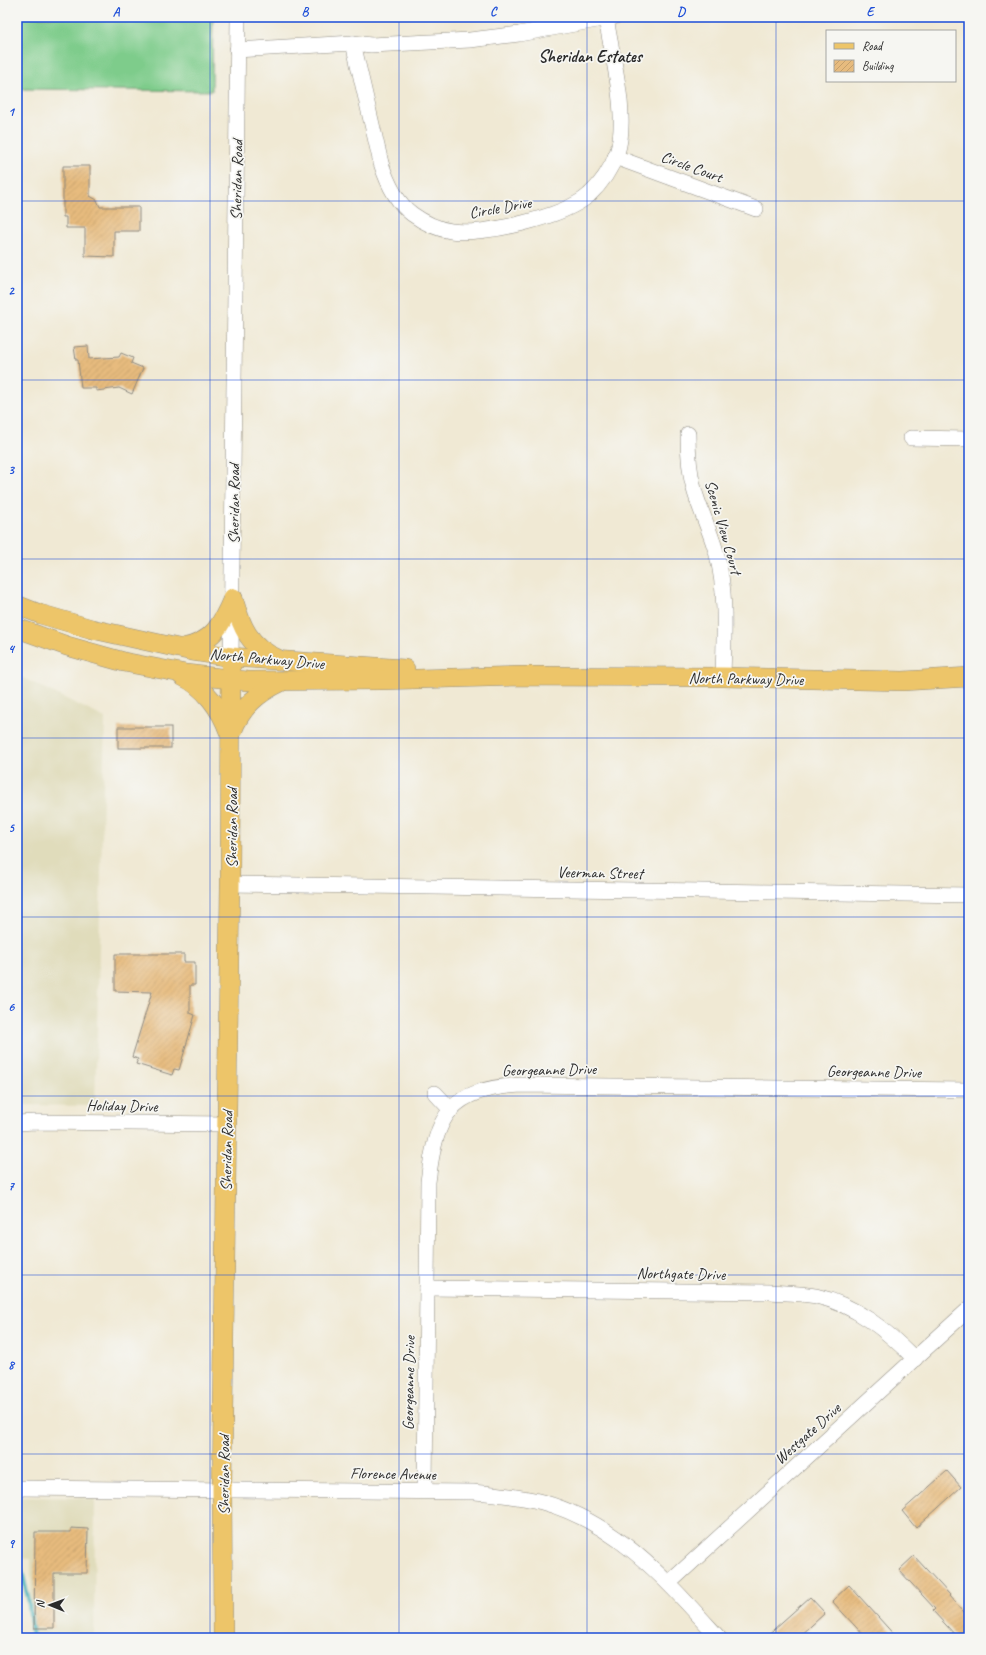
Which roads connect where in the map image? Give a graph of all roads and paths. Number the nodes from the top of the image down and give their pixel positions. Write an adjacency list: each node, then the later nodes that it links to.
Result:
1 (238, 17): 4 (street, Sheridan Road)
2 (610, 18): 3 (street); 5 (street, Circle Drive)
3 (353, 43): 4 (street); 5 (street, Circle Drive)
4 (237, 50): 10 (street, Sheridan Road)
5 (615, 157): 6 (street, Circle Court)
6 (756, 210)
7 (688, 434): 18 (street, Scenic View Court)
8 (911, 438): 9 (street)
9 (969, 439)
10 (233, 598): 13 (main road); 14 (street, Sheridan Road); 15 (main road)
11 (17, 605): 13 (main road, North Parkway Drive)
12 (17, 628): 16 (main road, North Parkway Drive)
13 (179, 649): 14 (main road, North Parkway Drive)
14 (231, 657): 15 (main road, North Parkway Drive); 20 (main road, Sheridan Road)
15 (280, 660): 17 (main road, North Parkway Drive)
16 (174, 672): 20 (main road, North Parkway Drive); 22 (main road)
17 (522, 676): 18 (main road, North Parkway Drive); 21 (main road, North Parkway Drive)
18 (723, 677): 19 (main road, North Parkway Drive)
19 (969, 677)
20 (231, 679): 21 (main road, North Parkway Drive); 22 (main road, Sheridan Road)
21 (282, 681): 22 (main road)
22 (231, 735): 23 (main road, Sheridan Road)
23 (230, 884): 24 (street, Veerman Street); 29 (main road, Sheridan Road)
24 (969, 895)
25 (969, 1090): 27 (street, Georgeanne Drive)
26 (435, 1093): 27 (street)
27 (450, 1110): 30 (street, Georgeanne Drive)
28 (17, 1123): 29 (street, Holiday Drive)
29 (227, 1124): 34 (main road, Sheridan Road)
30 (427, 1288): 32 (street, Northgate Drive); 35 (street, Georgeanne Drive)
31 (969, 1309): 32 (street, Westgate Drive)
32 (915, 1359): 36 (street, Westgate Drive)
33 (17, 1488): 34 (street, Florence Avenue)
34 (222, 1489): 35 (street, Florence Avenue); 37 (main road, Sheridan Road)
35 (425, 1491): 36 (street, Florence Avenue)
36 (669, 1583): 38 (street, Florence Avenue)
37 (223, 1638)
38 (719, 1638)

